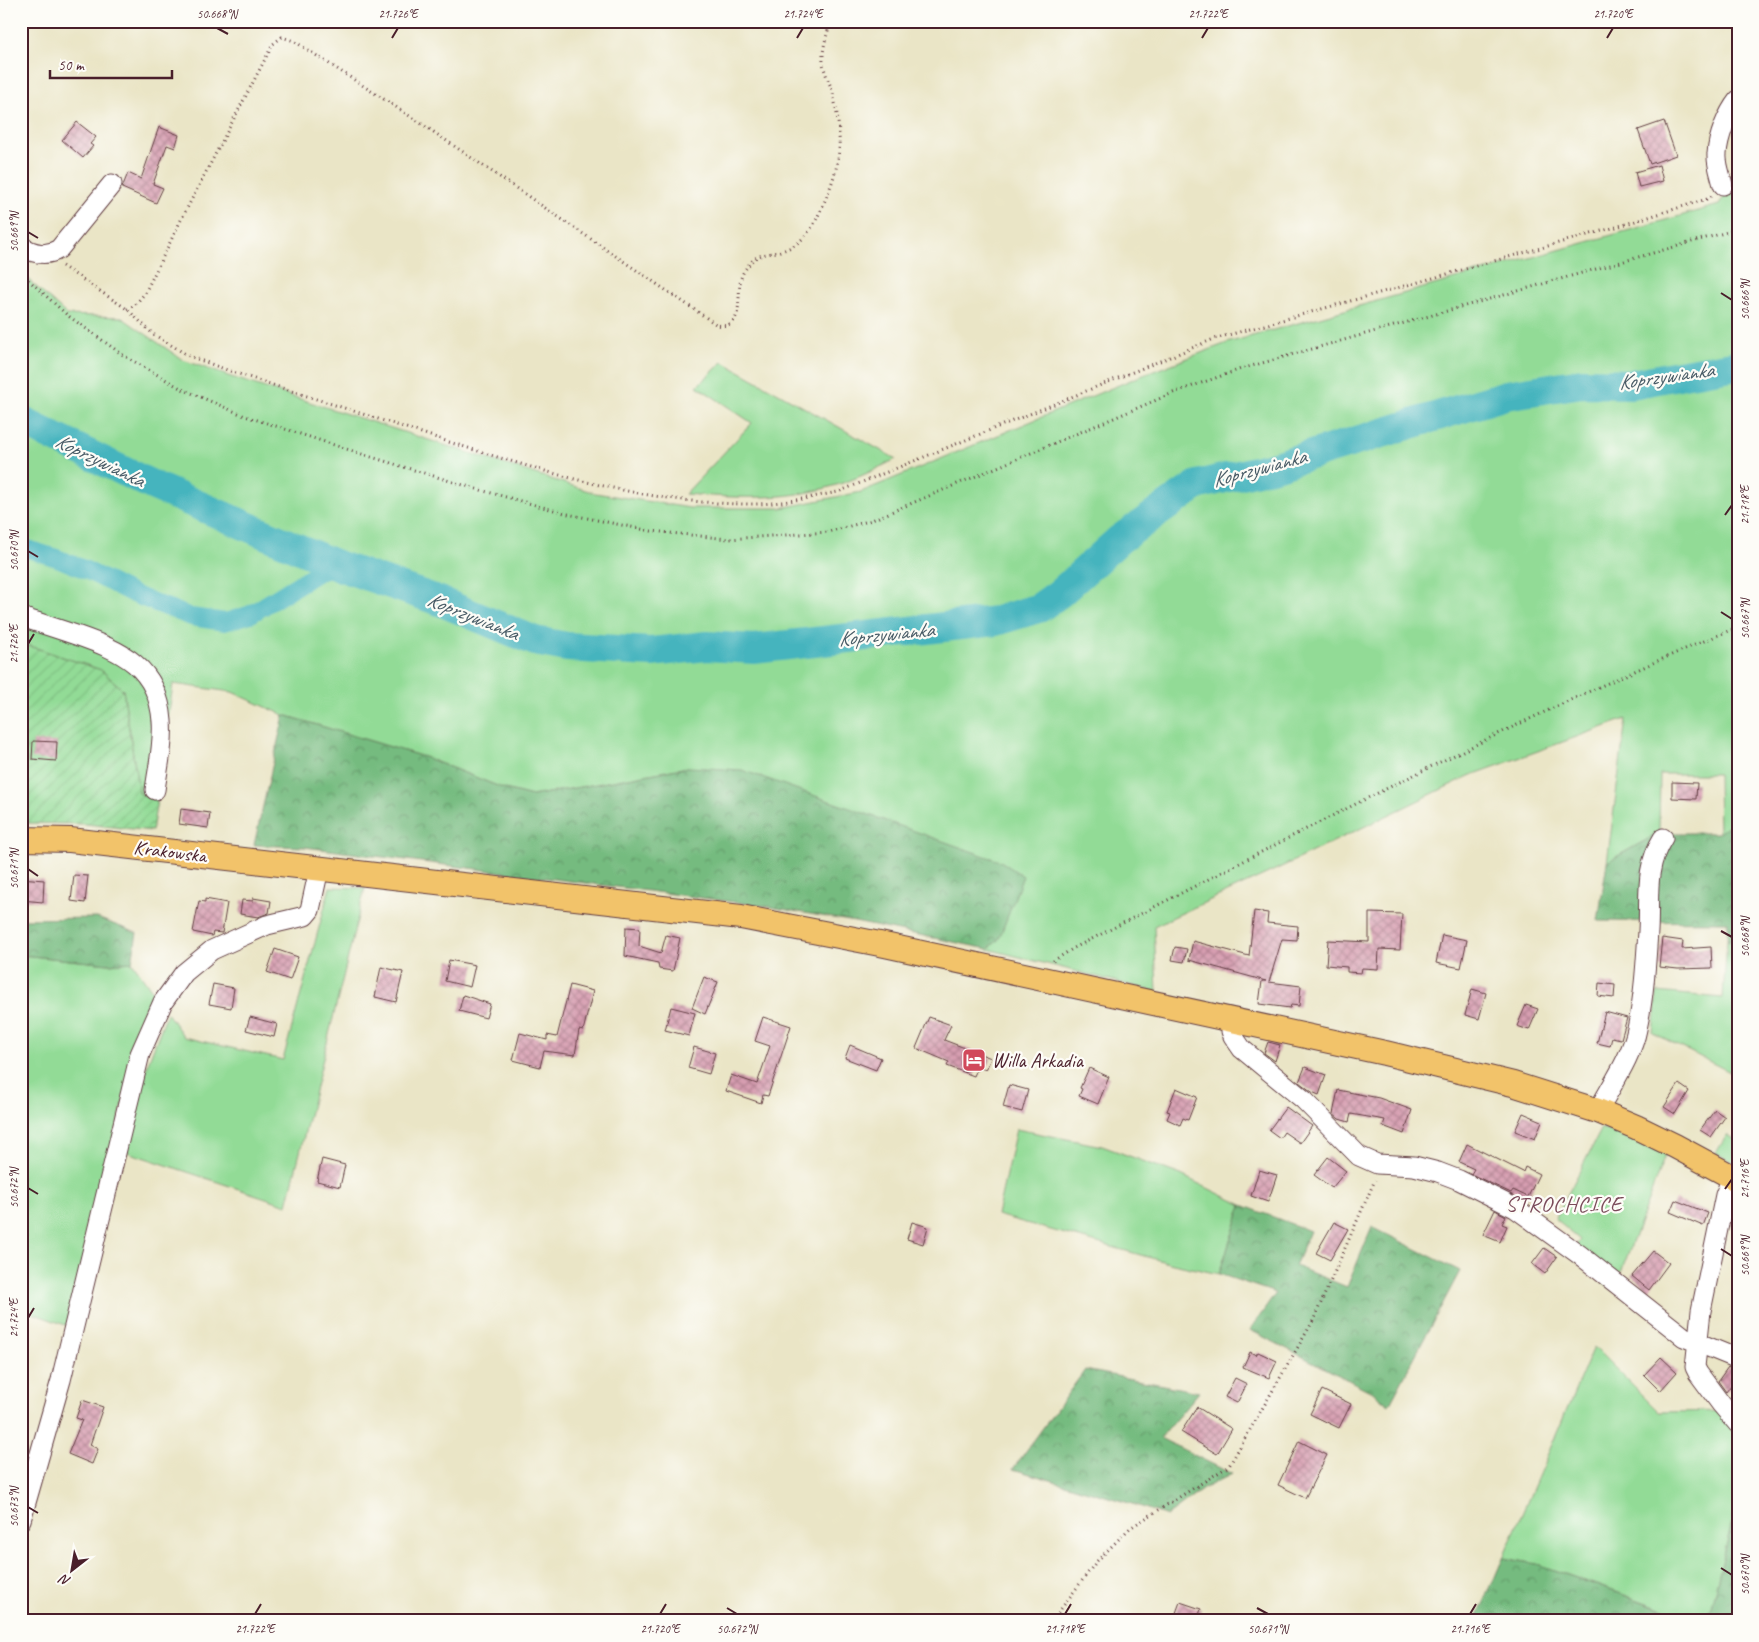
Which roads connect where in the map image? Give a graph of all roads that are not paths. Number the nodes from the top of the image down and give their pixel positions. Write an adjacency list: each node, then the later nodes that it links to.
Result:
1 (1738, 100): 3 (street)
2 (112, 184): 4 (street)
3 (1723, 185)
4 (21, 246)
5 (21, 617): 6 (street)
6 (155, 790)
7 (1663, 838): 11 (street)
8 (21, 839): 9 (main road, Krakowska)
9 (319, 869): 10 (main road, Krakowska); 16 (street)
10 (1233, 1020): 11 (main road, Krakowska); 13 (street)
11 (1598, 1111): 12 (main road, Krakowska)
12 (1735, 1179): 13 (street)
13 (1696, 1342): 14 (street); 15 (street)
14 (1738, 1359)
15 (1738, 1424)
16 (21, 1520)

